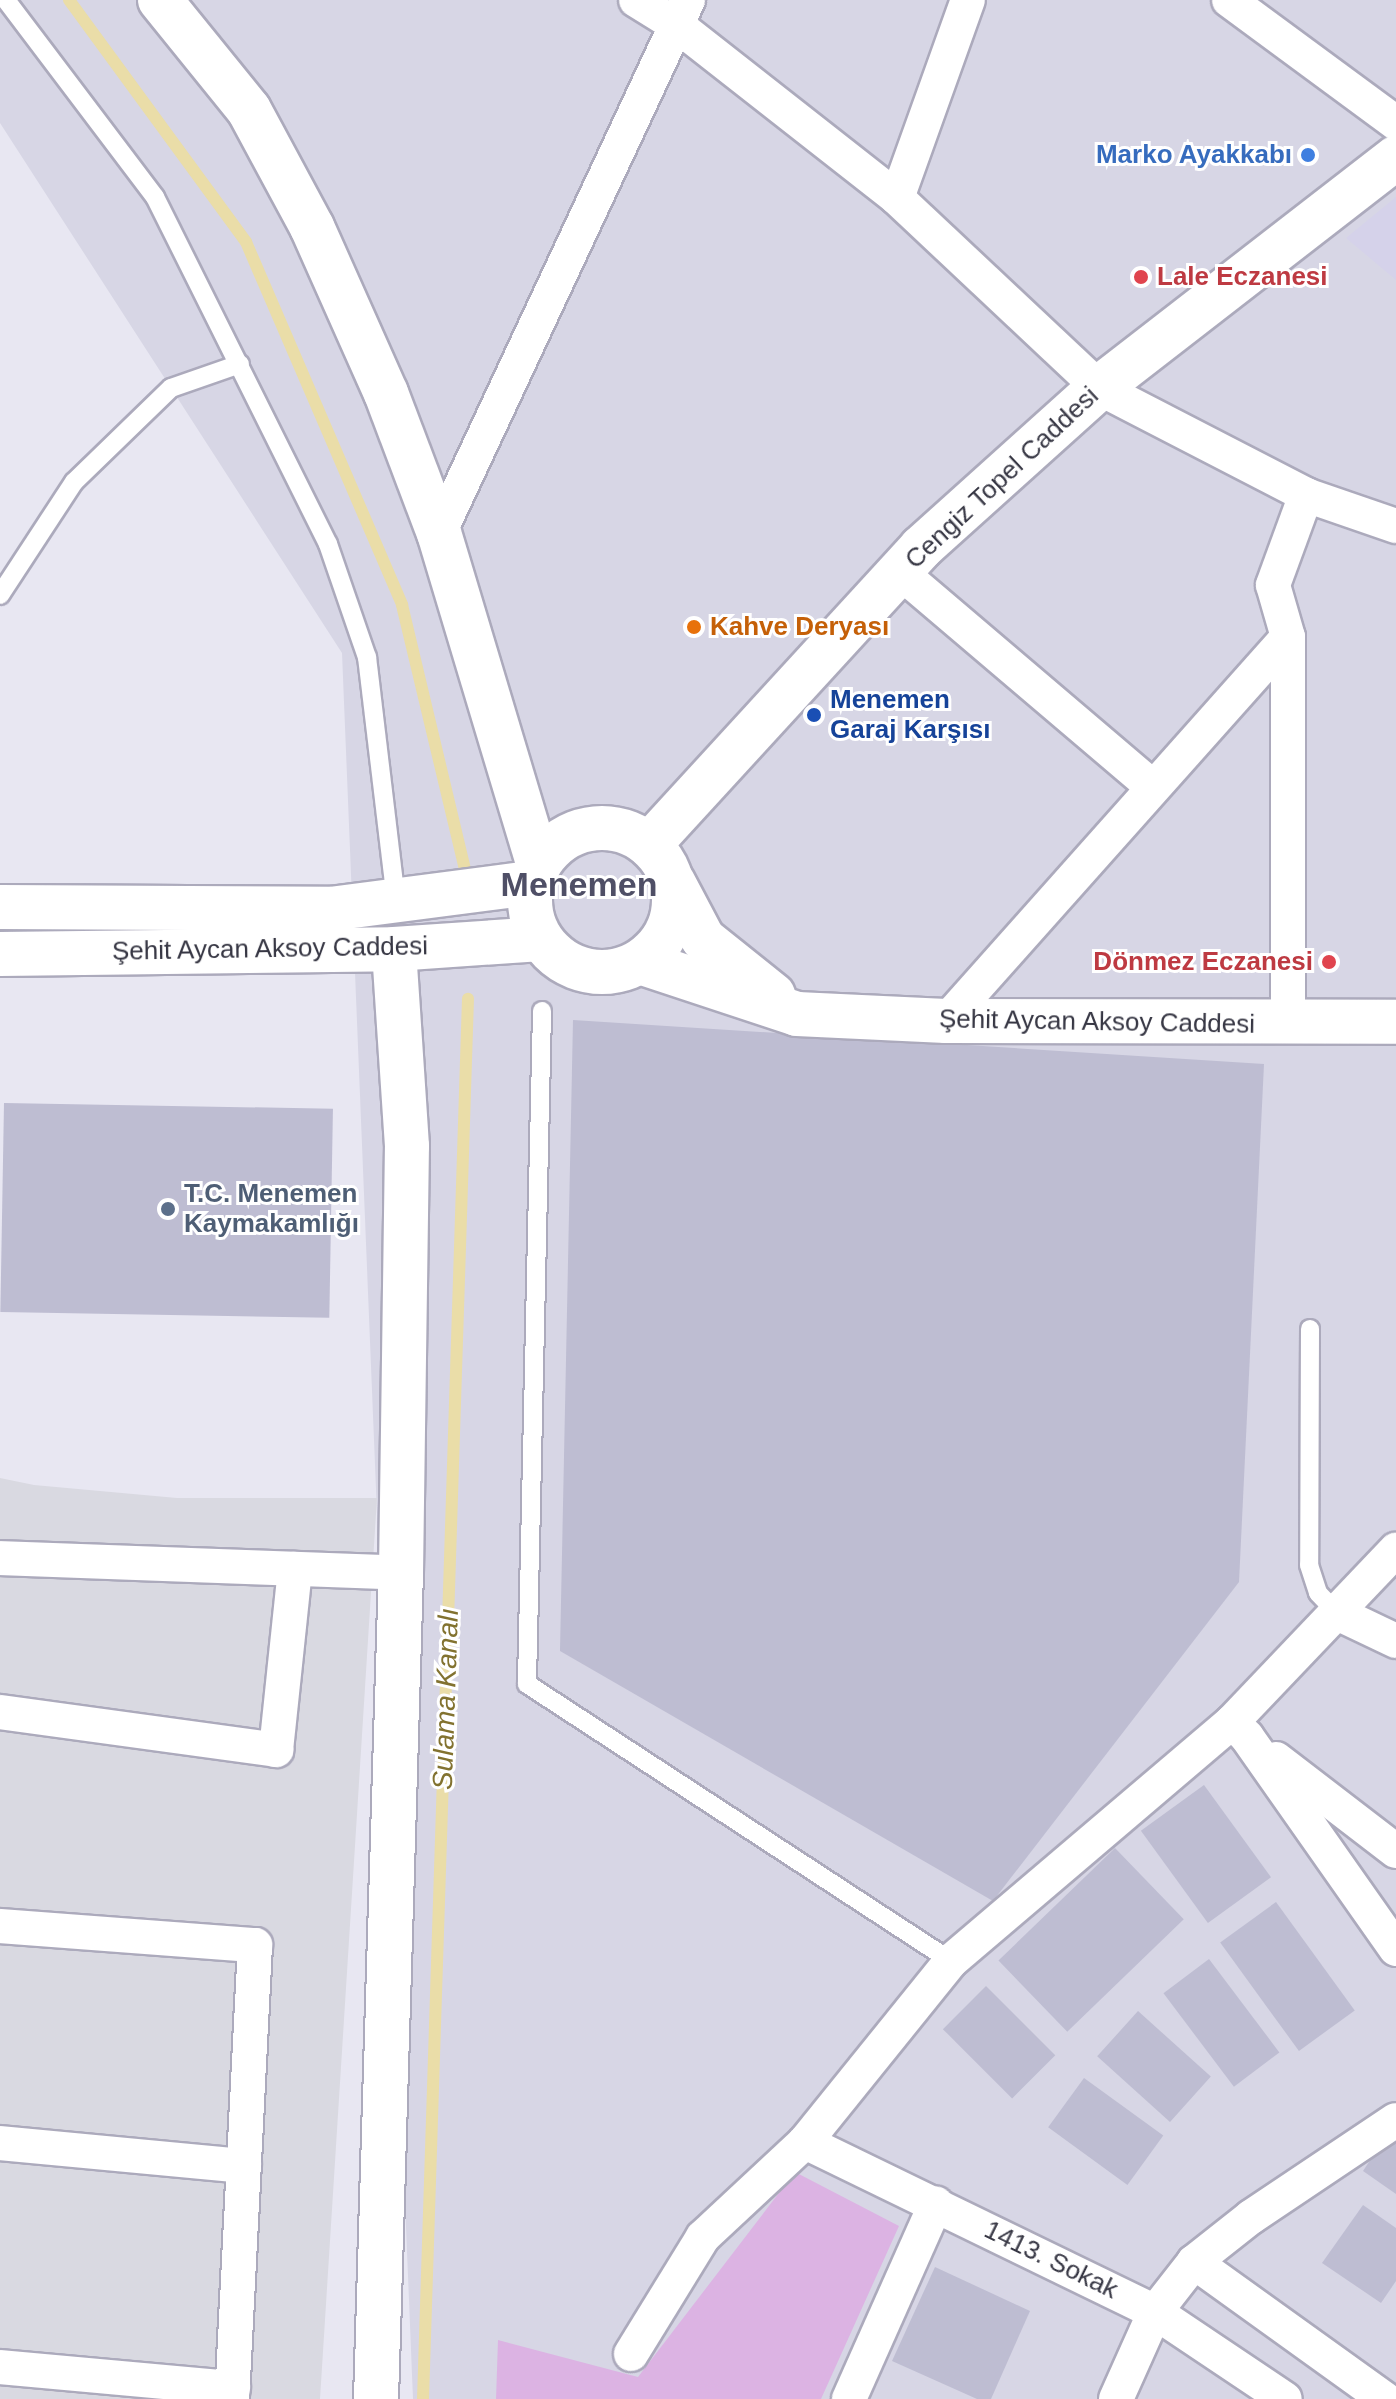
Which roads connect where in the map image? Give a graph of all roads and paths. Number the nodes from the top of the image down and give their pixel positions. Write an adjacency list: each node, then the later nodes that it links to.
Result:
1 (6, 0): 10 (lane)
2 (160, 0): 14 (street)
3 (636, 0): 6 (street)
4 (968, 0): 9 (street)
5 (1229, 0): 7 (street)
6 (683, 13): 9 (street); 14 (street)
7 (1396, 123)
8 (1396, 158): 11 (street, Cengiz Topel Caddesi)
9 (897, 198): 11 (street)
10 (240, 364): 16 (lane); 21 (lane)
11 (1099, 388): 12 (street); 15 (street, Cengiz Topel Caddesi)
12 (1306, 495): 13 (street); 17 (street)
13 (1396, 526)
14 (439, 533): 20 (street)
15 (900, 572): 18 (street); 19 (street, Cengiz Topel Caddesi)
16 (0, 595)
17 (1288, 637): 18 (street); 31 (street)
18 (1153, 787): 29 (street)
19 (661, 862): 20 (street); 26 (street); 28 (street)
20 (534, 874): 21 (street, Şehit Aycan Aksoy Caddesi); 23 (street)
21 (396, 901): 22 (street, Şehit Aycan Aksoy Caddesi)
22 (0, 907)
23 (541, 939): 24 (street, Şehit Aycan Aksoy Caddesi); 26 (street)
24 (394, 949): 25 (street, Şehit Aycan Aksoy Caddesi); 36 (street)
25 (0, 954)
26 (640, 962): 28 (street, Şehit Aycan Aksoy Caddesi)
27 (542, 1011): 44 (lane)
28 (797, 1014): 29 (street, Şehit Aycan Aksoy Caddesi)
29 (946, 1021): 31 (street, Şehit Aycan Aksoy Caddesi)
30 (1396, 1022): 31 (street, Şehit Aycan Aksoy Caddesi)
31 (1288, 1024)
32 (1310, 1329): 37 (lane)
33 (1396, 1550): 37 (street)
34 (0, 1558): 35 (street)
35 (295, 1569): 36 (street); 39 (street)
36 (401, 1573): 55 (street)
37 (1337, 1613): 38 (street); 40 (street)
38 (1396, 1641)
39 (0, 1712)
40 (1239, 1730): 41 (street); 43 (street); 44 (street)
41 (1396, 1851)
42 (0, 1926): 48 (street)
43 (1396, 1949)
44 (951, 1961): 46 (street)
45 (1396, 2120): 50 (street)
46 (805, 2142): 49 (street, 1413. Sokak); 52 (street)
47 (0, 2143): 48 (street)
48 (244, 2166): 54 (street)
49 (936, 2204): 51 (street, 1413. Sokak); 56 (street)
50 (1194, 2262): 51 (street); 59 (street)
51 (1155, 2312): 57 (street); 58 (street, 1413. Sokak)
52 (631, 2354)
53 (0, 2367): 54 (street)
54 (233, 2393)
55 (376, 2399)
56 (849, 2399)
57 (1116, 2399)
58 (1285, 2399)
59 (1385, 2399)

